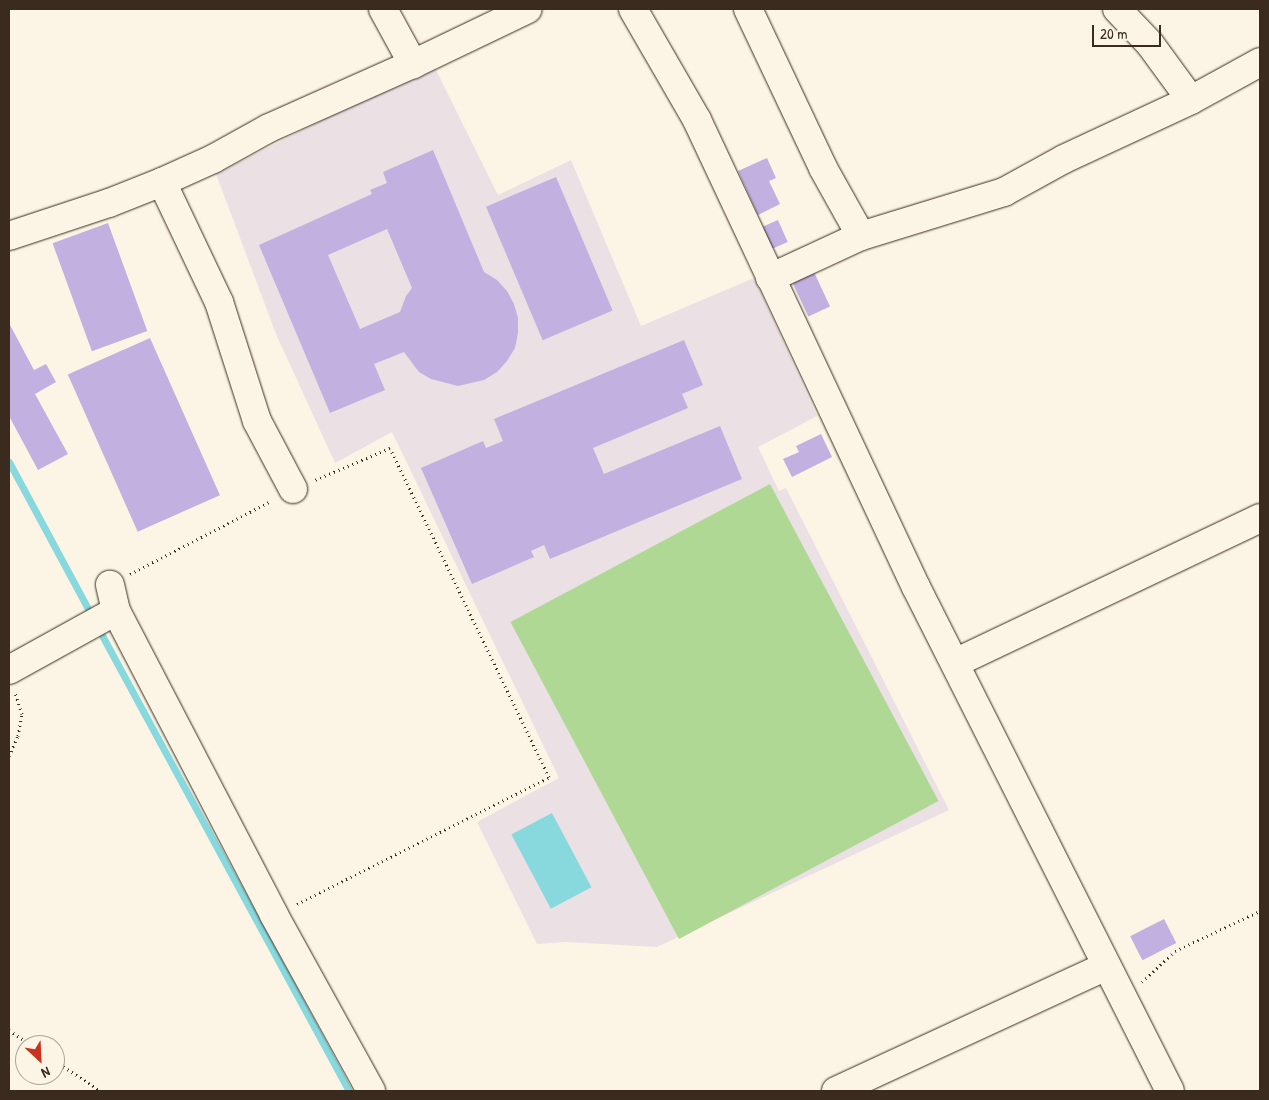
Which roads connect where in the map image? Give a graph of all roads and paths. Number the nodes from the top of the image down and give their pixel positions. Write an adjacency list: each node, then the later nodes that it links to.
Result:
1 (384, 9): 7 (street)
2 (528, 9): 7 (street)
3 (634, 9): 12 (street)
4 (748, 9): 11 (street)
5 (1116, 9): 8 (street)
6 (1260, 62): 8 (street)
7 (412, 64): 9 (street)
8 (1191, 100): 11 (street)
9 (162, 182): 10 (street); 13 (street)
10 (9, 236)
11 (861, 236): 12 (street)
12 (770, 278): 17 (street)
13 (293, 489): 15 (path); 21 (path)
14 (1260, 518): 17 (street)
15 (110, 585): 16 (street)
16 (116, 612): 18 (street); 21 (street)
17 (955, 663): 22 (street)
18 (12, 681): 19 (path)
19 (9, 756)
20 (1260, 911): 23 (path)
21 (274, 916): 26 (street)
22 (1107, 966): 23 (street); 27 (street)
23 (1121, 993): 28 (street)
24 (65, 1068): 25 (path)
25 (101, 1091)
26 (371, 1091)
27 (836, 1091)
28 (1170, 1091)

